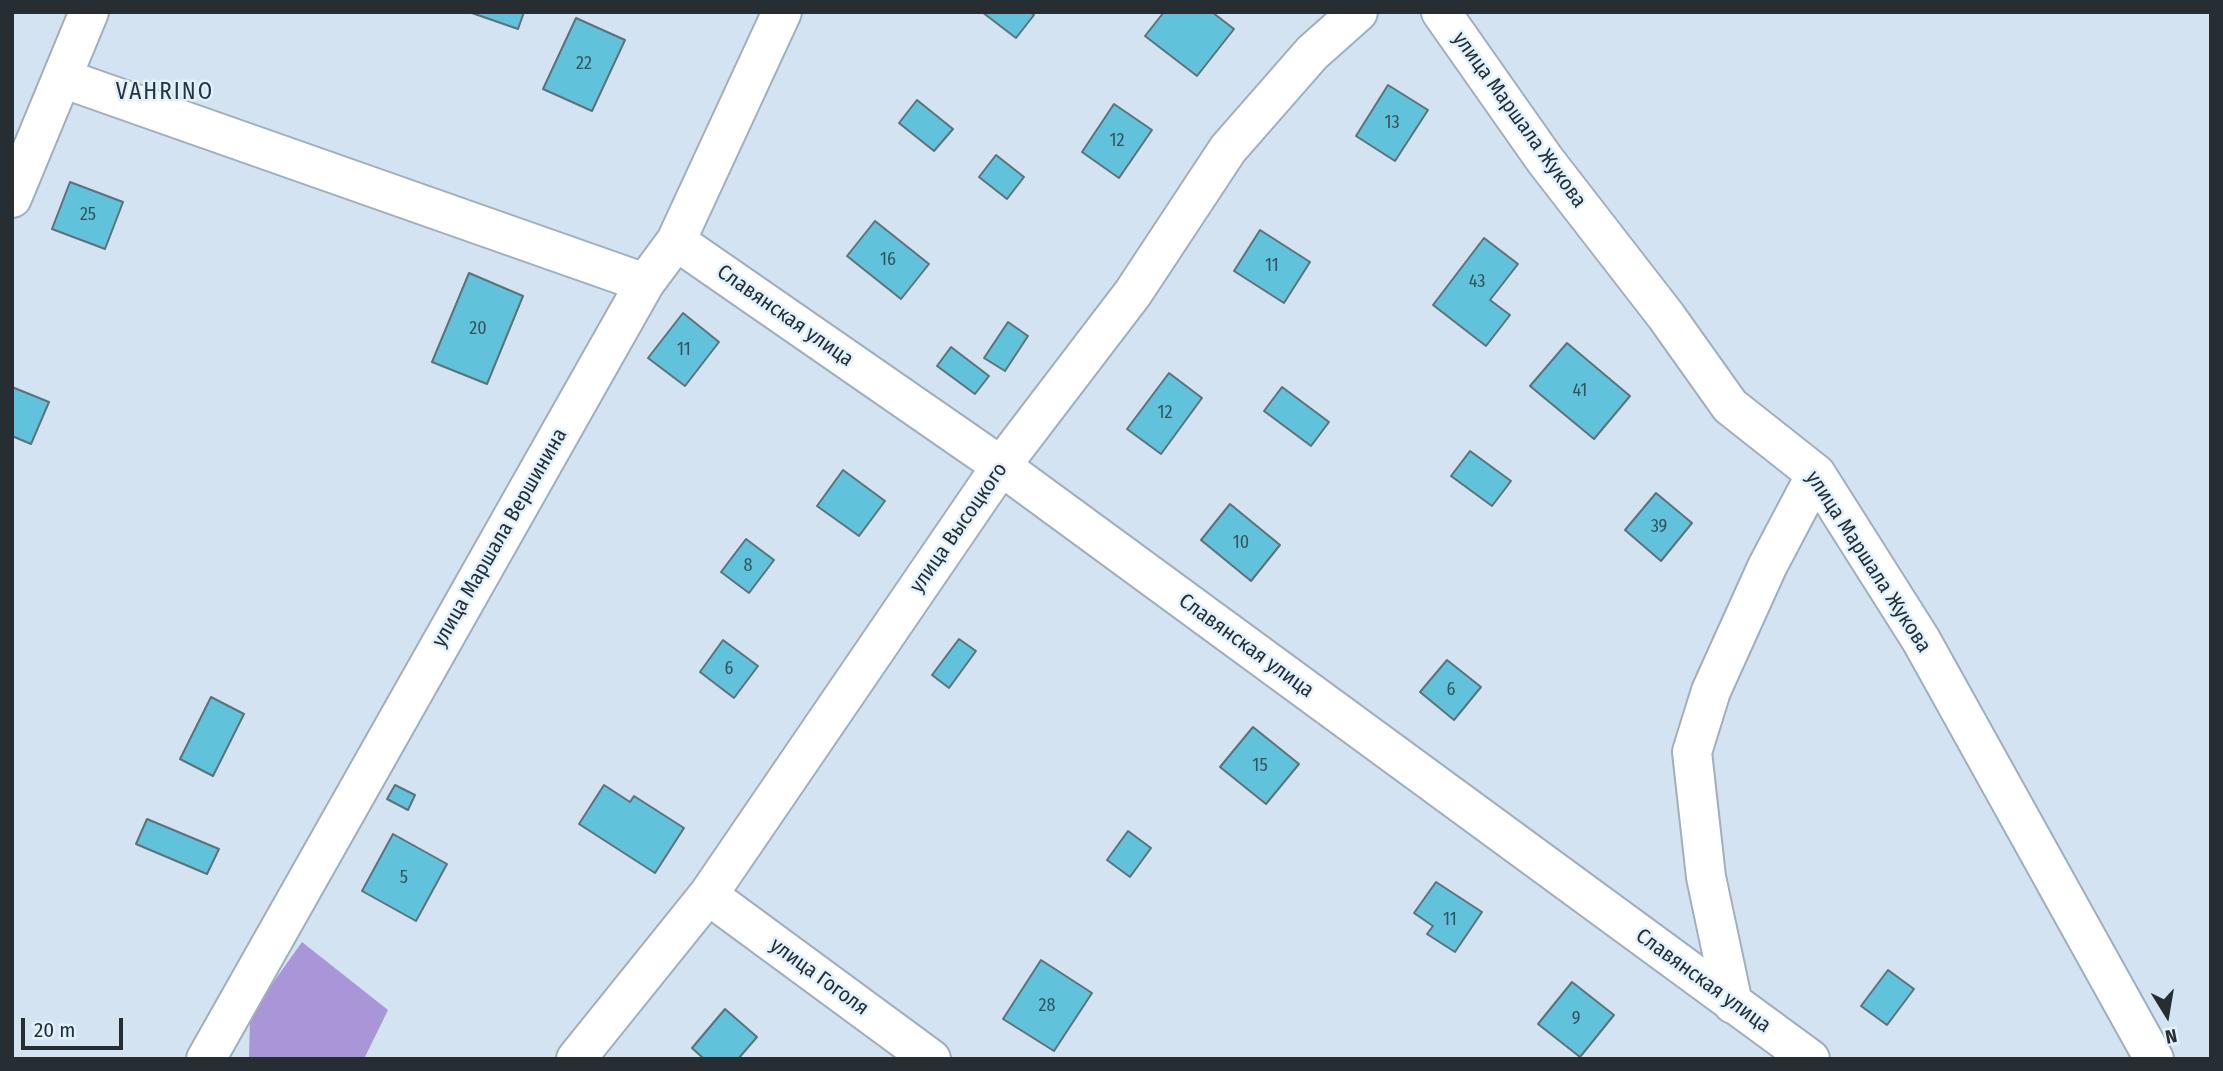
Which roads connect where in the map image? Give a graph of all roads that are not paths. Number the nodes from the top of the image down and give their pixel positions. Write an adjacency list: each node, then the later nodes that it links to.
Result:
1 (89, 12): 5 (street)
2 (782, 12): 7 (street, улица Маршала Вершинина)
3 (1358, 12): 9 (street, улица Высоцкого)
4 (1441, 12): 10 (street, улица Маршала Жукова)
5 (62, 78): 6 (street); 8 (street)
6 (12, 198)
7 (676, 241): 8 (street, улица Маршала Вершинина); 9 (street, Славянская улица)
8 (645, 283): 13 (street, улица Маршала Вершинина)
9 (1001, 466): 11 (street, улица Высоцкого); 12 (street, Славянская улица)
10 (1816, 474): 12 (street); 17 (street, улица Маршала Жукова)
11 (708, 895): 14 (street, улица Высоцкого); 15 (street, улица Гоголя)
12 (1733, 1004): 16 (street, Славянская улица)
13 (206, 1059)
14 (576, 1059)
15 (931, 1059)
16 (1810, 1059)
17 (2154, 1059)

